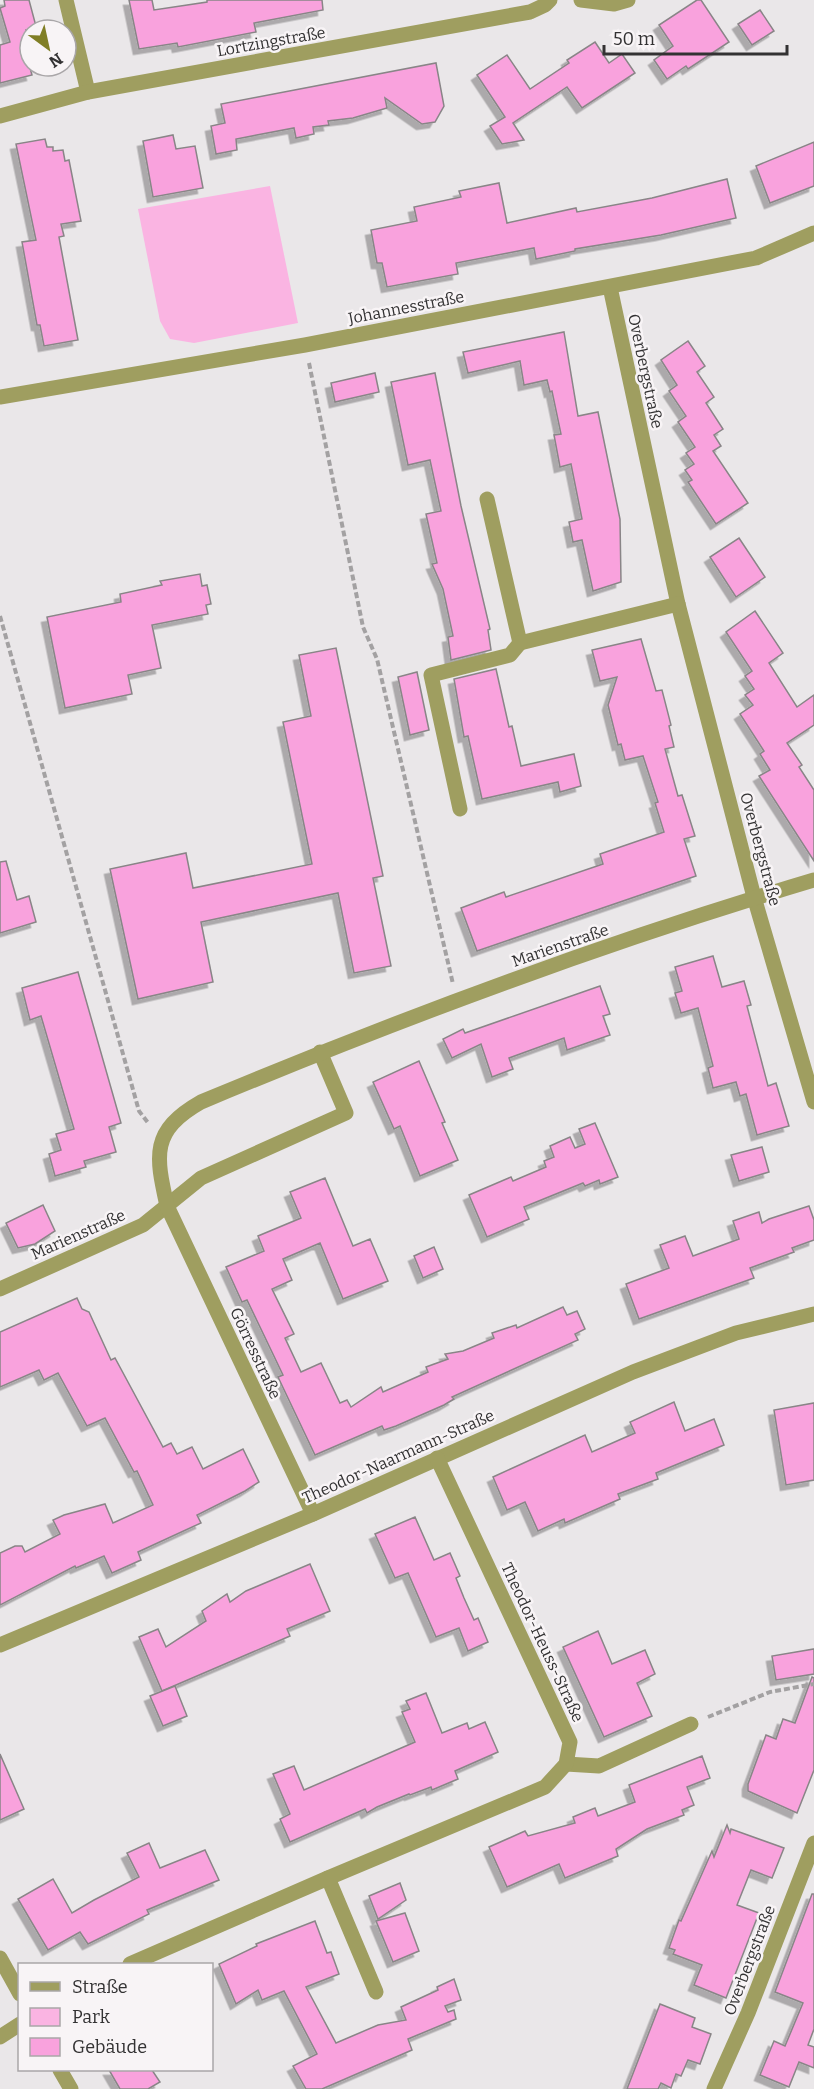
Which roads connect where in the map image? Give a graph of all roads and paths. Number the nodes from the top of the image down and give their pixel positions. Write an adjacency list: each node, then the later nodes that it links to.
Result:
1 (66, 0): 5 (street)
2 (550, 0): 5 (street, Lortzingstraße)
3 (580, 0): 4 (street)
4 (628, 0)
5 (88, 92): 6 (street, Lortzingstraße)
6 (0, 116)
7 (814, 232): 8 (street, Johannesstraße)
8 (610, 286): 9 (street, Johannesstraße); 12 (street, Overbergstraße)
9 (305, 345): 10 (street, Johannesstraße); 18 (path)
10 (0, 397)
11 (487, 499): 14 (street)
12 (678, 604): 14 (street); 17 (street, Overbergstraße)
13 (0, 616): 21 (path)
14 (520, 643): 15 (street)
15 (460, 809)
16 (814, 880): 17 (street, Marienstraße)
17 (754, 897): 18 (street, Marienstraße); 20 (street, Overbergstraße)
18 (457, 999): 19 (street, Marienstraße)
19 (320, 1052): 21 (street, Marienstraße); 22 (street, Marienstraße)
20 (814, 1102)
21 (161, 1139): 22 (street)
22 (167, 1206): 23 (street, Marienstraße); 26 (street, Görresstraße)
23 (0, 1289)
24 (814, 1314): 25 (street, Theodor-Naarmann-Straße)
25 (437, 1458): 26 (street, Theodor-Naarmann-Straße); 30 (street, Theodor-Heuss-Straße)
26 (313, 1514): 27 (street, Theodor-Naarmann-Straße)
27 (0, 1645)
28 (814, 1684): 29 (path)
29 (691, 1724): 30 (street)
30 (566, 1764): 32 (street)
31 (814, 1843): 41 (street, Overbergstraße)
32 (328, 1878): 34 (street); 36 (street)
33 (0, 1958): 35 (street)
34 (135, 1963)
35 (18, 1990)
36 (376, 1992)
37 (18, 2025): 38 (street)
38 (0, 2037)
39 (61, 2071): 40 (street)
40 (71, 2089)
41 (714, 2089)

